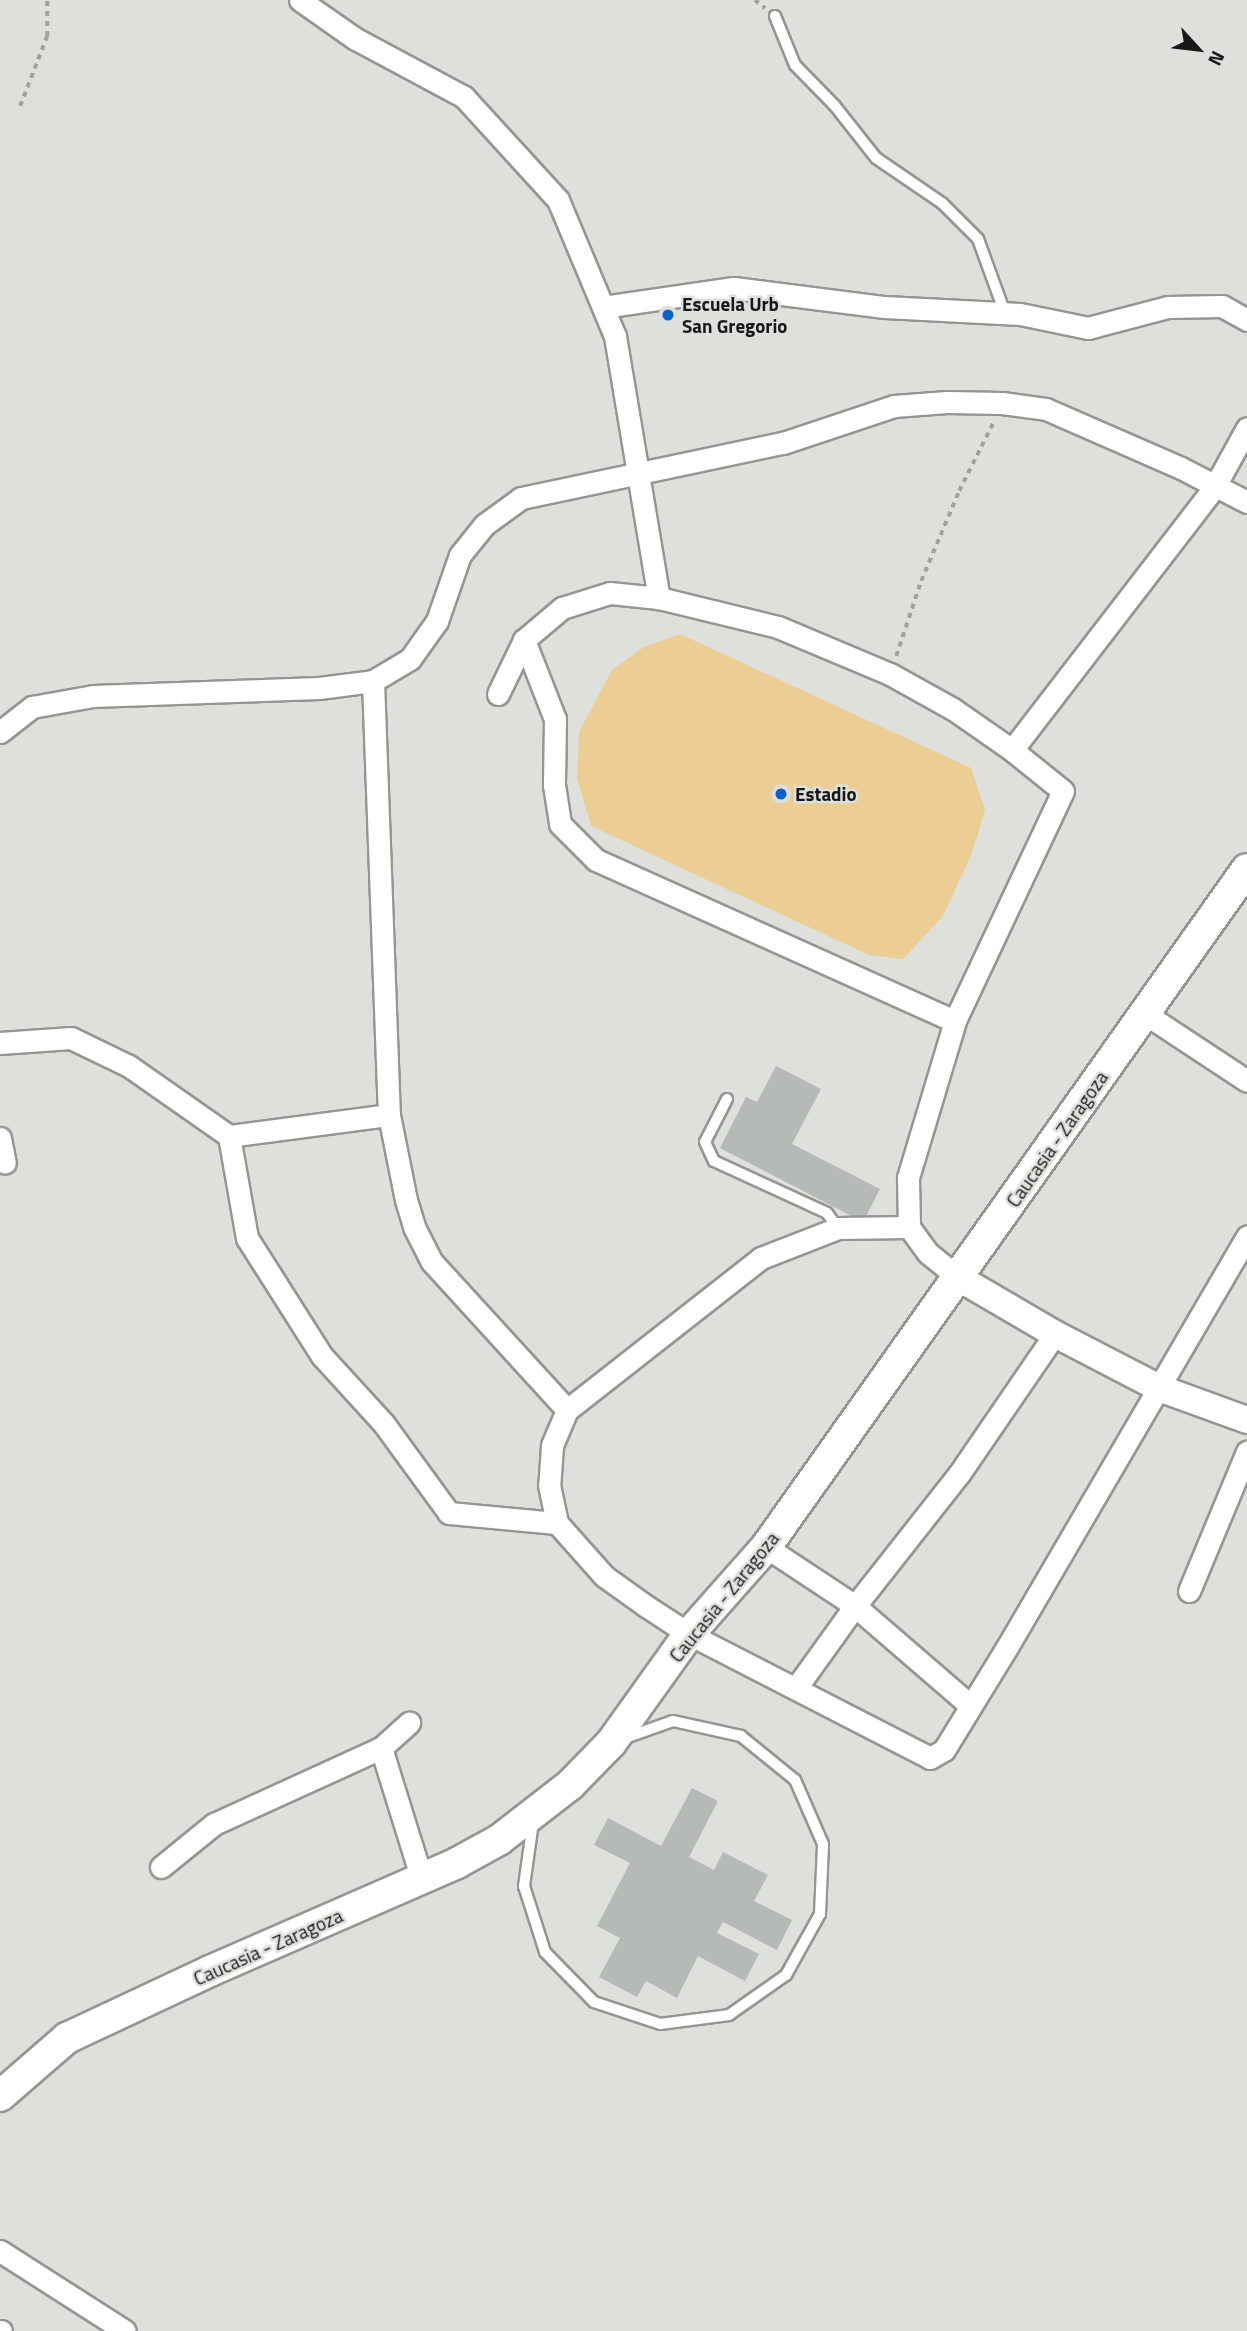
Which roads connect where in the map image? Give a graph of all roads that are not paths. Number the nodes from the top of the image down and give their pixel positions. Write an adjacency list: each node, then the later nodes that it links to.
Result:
1 (300, 0): 3 (street)
2 (775, 16): 4 (lane)
3 (603, 307): 4 (street); 7 (street)
4 (1005, 313): 5 (street)
5 (1247, 320)
6 (1247, 428): 8 (street)
7 (636, 472): 8 (street); 10 (street); 12 (street)
8 (1215, 486): 9 (street); 15 (street)
9 (1247, 502)
10 (659, 598): 11 (street); 15 (street)
11 (524, 640): 13 (street); 18 (street)
12 (373, 681): 14 (street); 22 (street)
13 (498, 694)
14 (0, 732)
15 (1012, 750): 18 (street)
16 (1247, 869): 17 (main road, Caucasia - Zaragoza)
17 (1144, 1013): 20 (street); 29 (main road, Caucasia - Zaragoza)
18 (955, 1021): 26 (street)
19 (0, 1043): 23 (street)
20 (1247, 1081)
21 (727, 1099): 27 (lane)
22 (389, 1115): 23 (street); 32 (street)
23 (229, 1136): 35 (street)
24 (0, 1138): 25 (street)
25 (5, 1163)
26 (909, 1227): 27 (street); 29 (street)
27 (838, 1228): 32 (street)
28 (1247, 1236): 31 (street)
29 (959, 1278): 30 (street); 36 (main road, Caucasia - Zaragoza)
30 (1055, 1334): 31 (street); 38 (street)
31 (1159, 1388): 33 (street); 41 (street)
32 (567, 1410): 35 (street)
33 (1247, 1420)
34 (1247, 1452): 37 (street)
35 (557, 1523): 39 (street)
36 (766, 1547): 38 (street); 39 (main road, Caucasia - Zaragoza)
37 (1189, 1591)
38 (855, 1606): 40 (street); 41 (street)
39 (689, 1634): 40 (street); 43 (main road, Caucasia - Zaragoza)
40 (796, 1688): 41 (street)
41 (971, 1706)
42 (409, 1723): 44 (street)
43 (611, 1743): 45 (main road, Caucasia - Zaragoza); 45 (lane)
44 (381, 1748): 46 (street); 47 (street)
45 (534, 1815): 47 (main road, Caucasia - Zaragoza)
46 (161, 1867)
47 (422, 1880): 48 (main road, Caucasia - Zaragoza)
48 (0, 2096)
49 (0, 2251): 50 (street)
50 (125, 2331)

